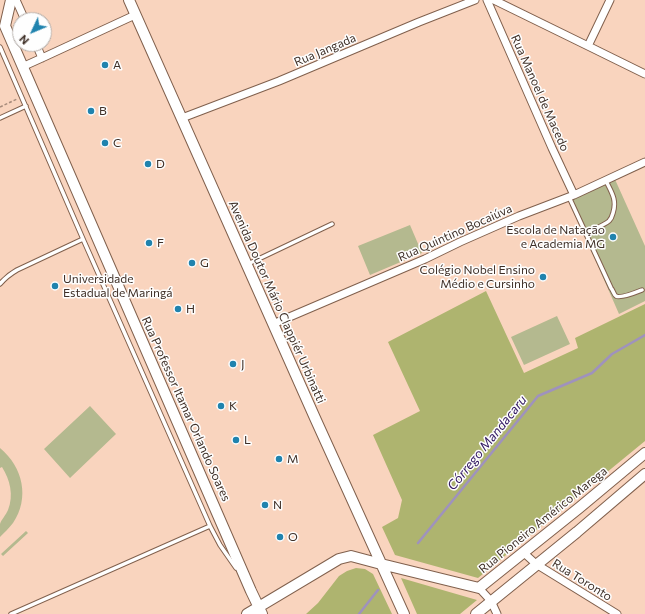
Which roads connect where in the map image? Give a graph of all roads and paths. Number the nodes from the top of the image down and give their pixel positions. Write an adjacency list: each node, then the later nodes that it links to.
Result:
1 (11, 0): 14 (main road, Rua Professor Itamar Orlando Soares)
2 (16, 0): 8 (street)
3 (129, 0): 9 (main road, Avenida Doutor Mário Clappiér Urbinatti)
4 (476, 0): 20 (street, Rua Jangada)
5 (487, 0): 23 (street, Rua Manoel de Macedo)
6 (494, 0): 10 (street)
7 (610, 0): 10 (street)
8 (21, 12)
9 (135, 14): 13 (street); 20 (main road, Avenida Doutor Mário Clappiér Urbinatti)
10 (588, 46): 15 (street)
11 (0, 47): 16 (lane)
12 (39, 52): 13 (street)
13 (42, 58): 14 (street)
14 (22, 67): 38 (main road, Rua Professor Itamar Orlando Soares)
15 (645, 74)
16 (22, 97): 17 (lane); 18 (path)
17 (26, 106): 19 (lane); 26 (lane)
18 (0, 107)
19 (0, 118)
20 (182, 118): 27 (main road, Avenida Doutor Mário Clappiér Urbinatti)
21 (645, 162): 22 (street, Rua Quintino Bocaiúva)
22 (606, 180): 23 (street, Rua Quintino Bocaiúva); 25 (lane)
23 (572, 196): 25 (lane); 30 (street, Rua Quintino Bocaiúva)
24 (332, 224): 27 (lane)
25 (586, 233): 29 (lane)
26 (83, 239): 28 (lane); 33 (lane)
27 (246, 265): 30 (main road, Avenida Doutor Mário Clappiér Urbinatti)
28 (0, 284)
29 (642, 290)
30 (273, 324): 35 (main road, Avenida Doutor Mário Clappiér Urbinatti)
31 (645, 453): 34 (main road, Rua Pioneiro Américo Marega)
32 (645, 474): 36 (main road)
33 (210, 526): 38 (lane); 41 (lane)
34 (524, 553): 36 (street, Rua Toronto); 37 (main road, Rua Pioneiro Américo Marega)
35 (380, 564): 37 (main road, Rua Pioneiro Américo Marega); 40 (main road, Rua Pioneiro Américo Marega); 43 (main road, Avenida Doutor Mário Clappiér Urbinatti)
36 (536, 564): 39 (main road); 46 (street, Rua Toronto)
37 (480, 588): 39 (street)
38 (251, 591): 40 (main road, Rua Professor Itamar Orlando Soares)
39 (491, 601): 44 (main road); 45 (street)
40 (260, 610): 42 (main road, Rua Pioneiro Américo Marega)
41 (11, 614)
42 (247, 614)
43 (404, 614)
44 (476, 614)
45 (497, 614)
46 (617, 614)

